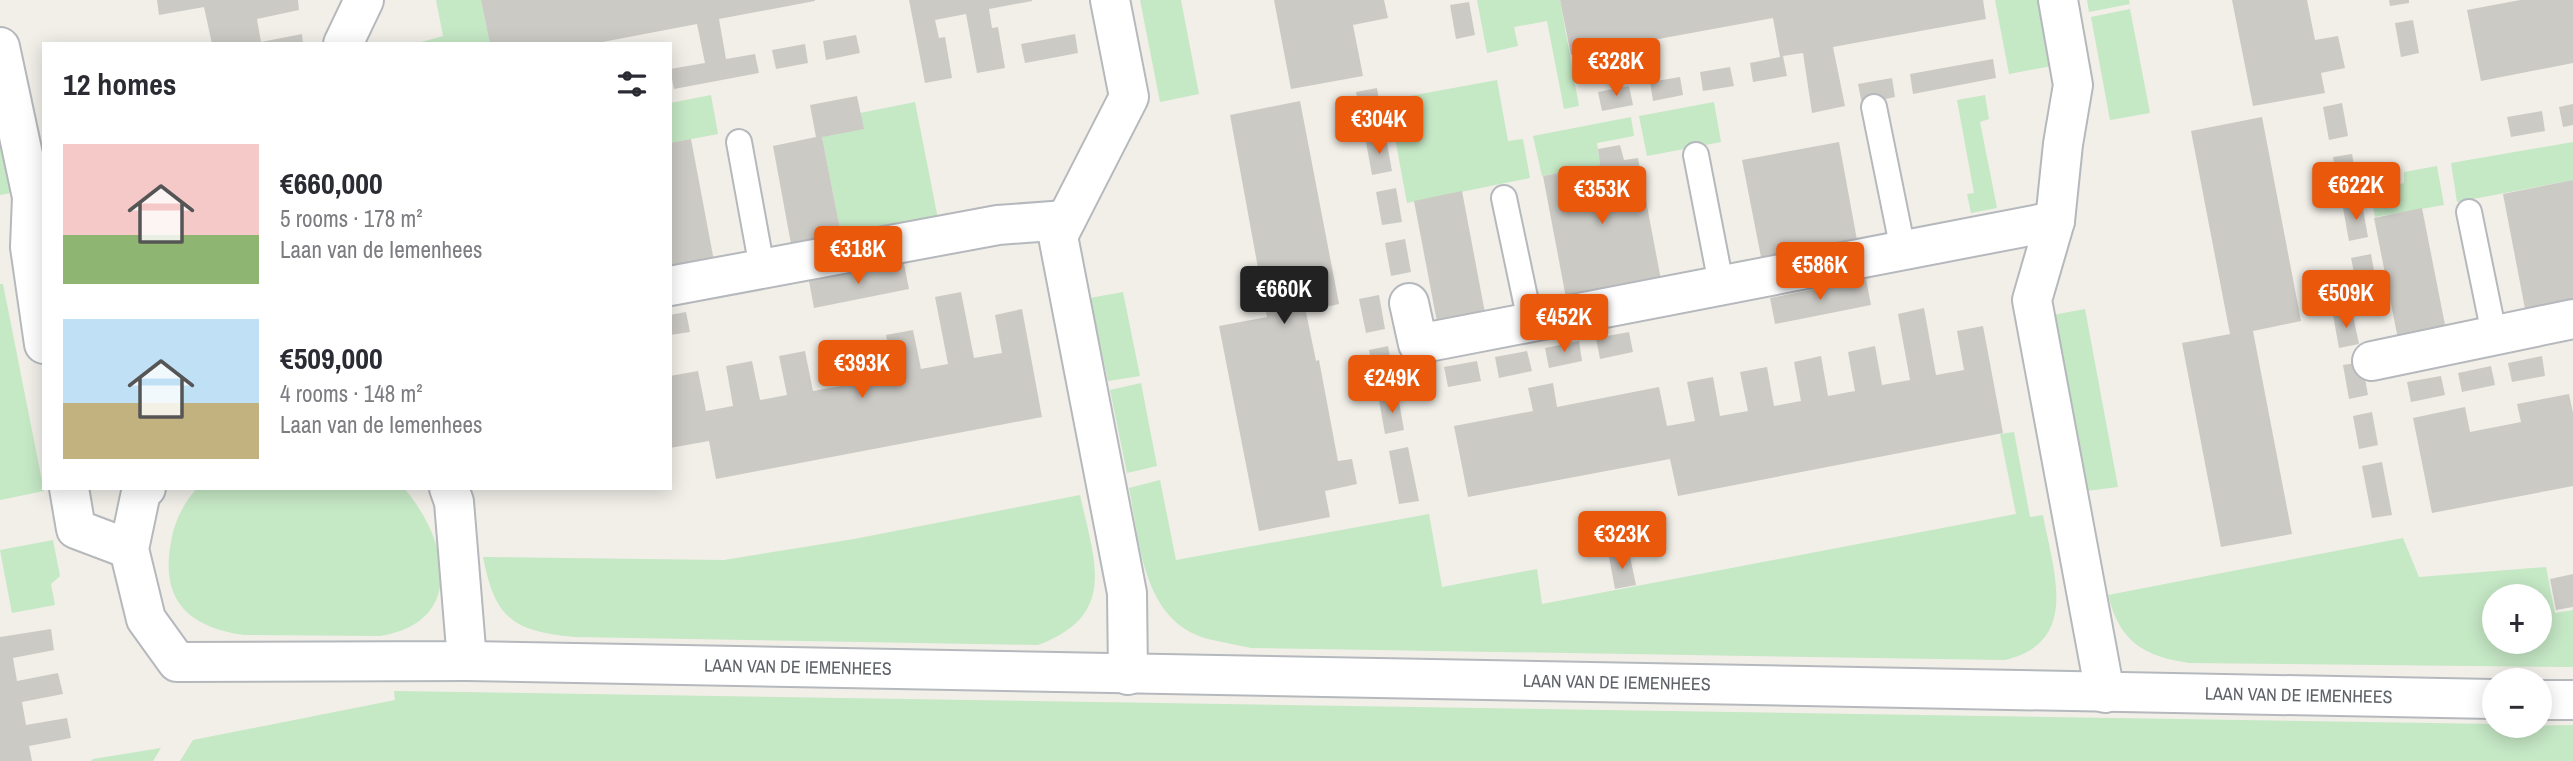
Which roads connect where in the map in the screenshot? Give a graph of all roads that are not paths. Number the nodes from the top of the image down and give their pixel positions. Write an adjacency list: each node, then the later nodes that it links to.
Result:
1 (364, 0): 4 (street)
2 (1110, 0): 11 (street)
3 (2059, 0): 12 (street)
4 (345, 42)
5 (0, 47): 13 (street)
6 (1874, 107): 14 (lane)
7 (739, 142): 15 (lane)
8 (1696, 155): 16 (lane)
9 (1504, 198): 20 (lane)
10 (2469, 212): 21 (lane)
11 (1066, 220): 15 (street); 29 (street)
12 (2055, 221): 14 (street); 30 (street)
13 (15, 250): 22 (street)
14 (1903, 250): 16 (street)
15 (762, 268): 17 (street)
16 (1721, 284): 20 (street)
17 (672, 286)
18 (1409, 303): 20 (street)
19 (2573, 319): 21 (street)
20 (1530, 321)
21 (2494, 334): 23 (street)
22 (42, 338)
23 (2372, 361)
24 (69, 490): 27 (street)
25 (144, 490): 27 (street, LAAN VAN DE IEMENHEES)
26 (450, 490): 28 (street)
27 (129, 549): 28 (street, LAAN VAN DE IEMENHEES)
28 (467, 661): 29 (street, LAAN VAN DE IEMENHEES)
29 (1128, 675): 30 (street, LAAN VAN DE IEMENHEES)
30 (2105, 692): 31 (street, LAAN VAN DE IEMENHEES)
31 (2482, 699)
32 (2552, 700): 33 (street)
33 (2573, 701)

